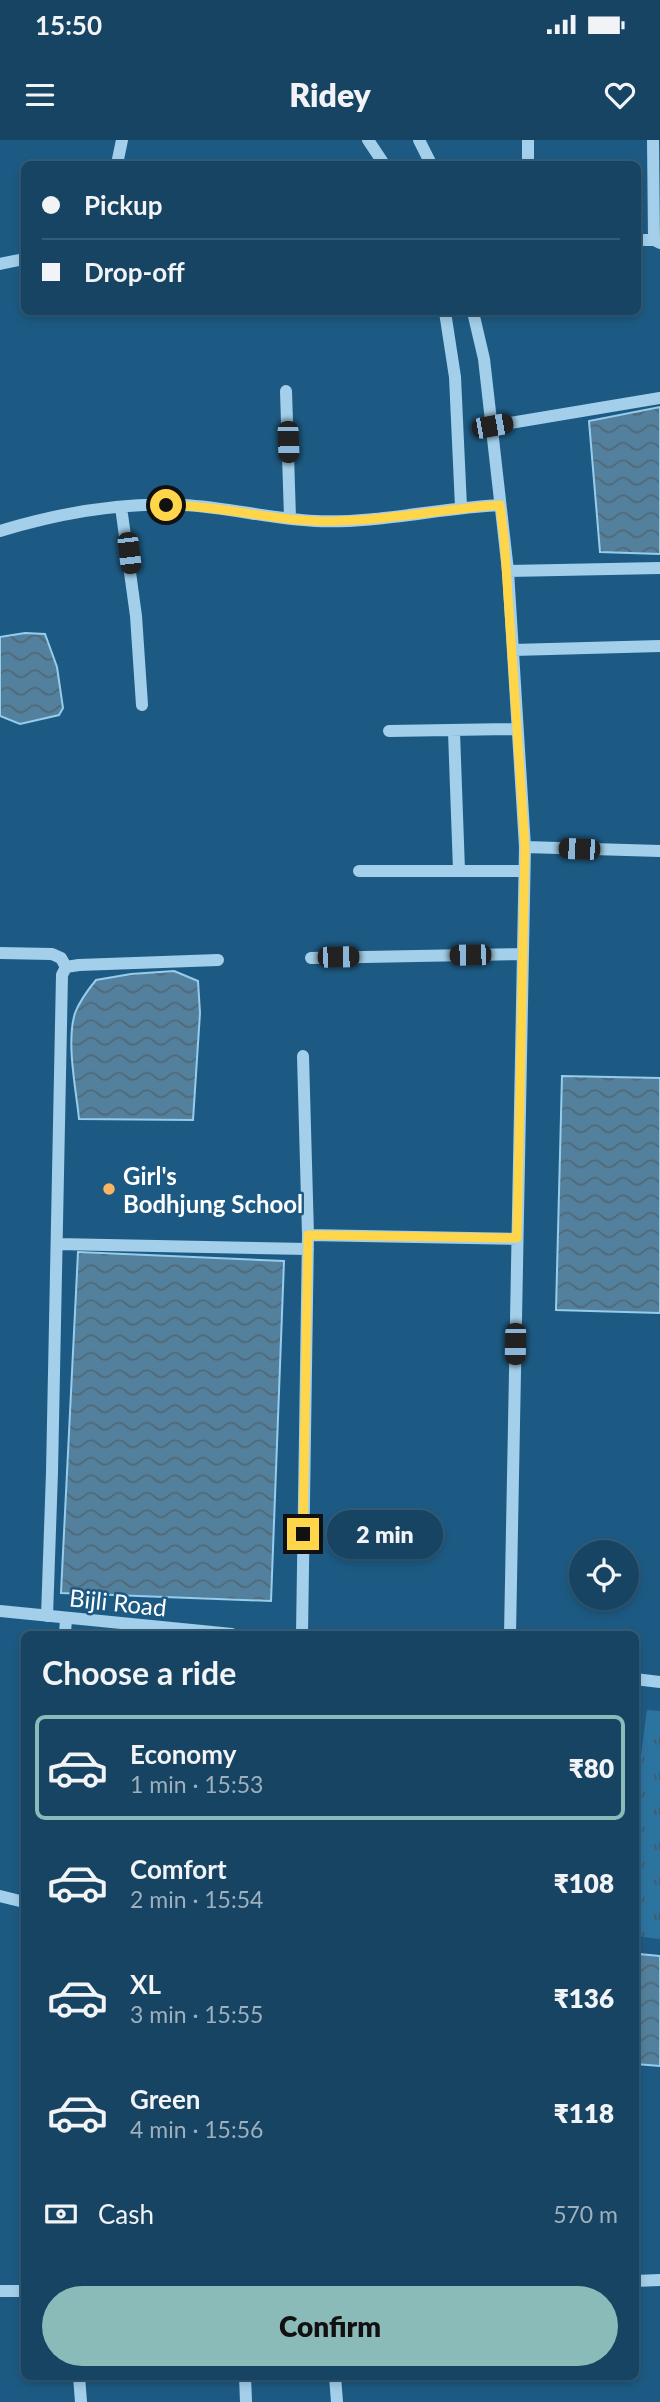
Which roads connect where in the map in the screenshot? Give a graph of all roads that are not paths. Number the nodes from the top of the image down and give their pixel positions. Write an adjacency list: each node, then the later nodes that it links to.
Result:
1 (122, 140): 6 (street)
2 (368, 140): 7 (street)
3 (528, 140): 9 (street)
4 (653, 140): 10 (street)
5 (421, 141): 8 (street)
6 (118, 161)
7 (382, 161)
8 (430, 161)
9 (528, 161)
10 (657, 242)
11 (21, 260): 12 (street)
12 (0, 264)
13 (445, 315): 20 (street)
14 (474, 315): 17 (street)
15 (286, 391): 21 (street)
16 (660, 398): 17 (street)
17 (492, 426): 18 (street)
18 (500, 505): 20 (street); 24 (street)
19 (121, 506): 21 (street); 22 (street); 27 (street)
20 (461, 507): 21 (street)
21 (289, 519)
22 (0, 531)
23 (660, 568): 24 (street)
24 (508, 571): 26 (street)
25 (660, 646): 26 (street)
26 (513, 650): 28 (street)
27 (142, 705)
28 (516, 729): 30 (street); 31 (street)
29 (389, 731): 30 (street)
30 (454, 732): 33 (street)
31 (525, 847): 32 (street); 35 (street)
32 (660, 851)
33 (459, 870): 34 (street); 35 (street)
34 (359, 871)
35 (524, 871): 37 (street)
36 (0, 953): 40 (street)
37 (523, 954): 38 (street); 43 (street)
38 (311, 958)
39 (218, 960): 40 (street)
40 (66, 967): 44 (street)
41 (303, 1056): 42 (street)
42 (308, 1235): 43 (street); 45 (street)
43 (517, 1238): 52 (street)
44 (57, 1244): 45 (street); 47 (street)
45 (308, 1249): 51 (street)
46 (0, 1611): 47 (street, Bijli Road)
47 (47, 1616): 48 (street, Bijli Road)
48 (66, 1618): 49 (street); 50 (street, Bijli Road)
49 (65, 1631)
50 (154, 1631)
51 (302, 1631)
52 (510, 1631)
53 (639, 1679): 54 (street)
54 (660, 1682)
55 (0, 1896): 56 (street)
56 (21, 1901)
57 (660, 2280): 58 (street)
58 (639, 2281)
59 (0, 2291): 60 (street)
60 (21, 2291)
61 (79, 2380): 64 (street)
62 (245, 2380): 65 (street)
63 (335, 2380): 66 (street)
64 (81, 2402)
65 (246, 2402)
66 (337, 2402)

